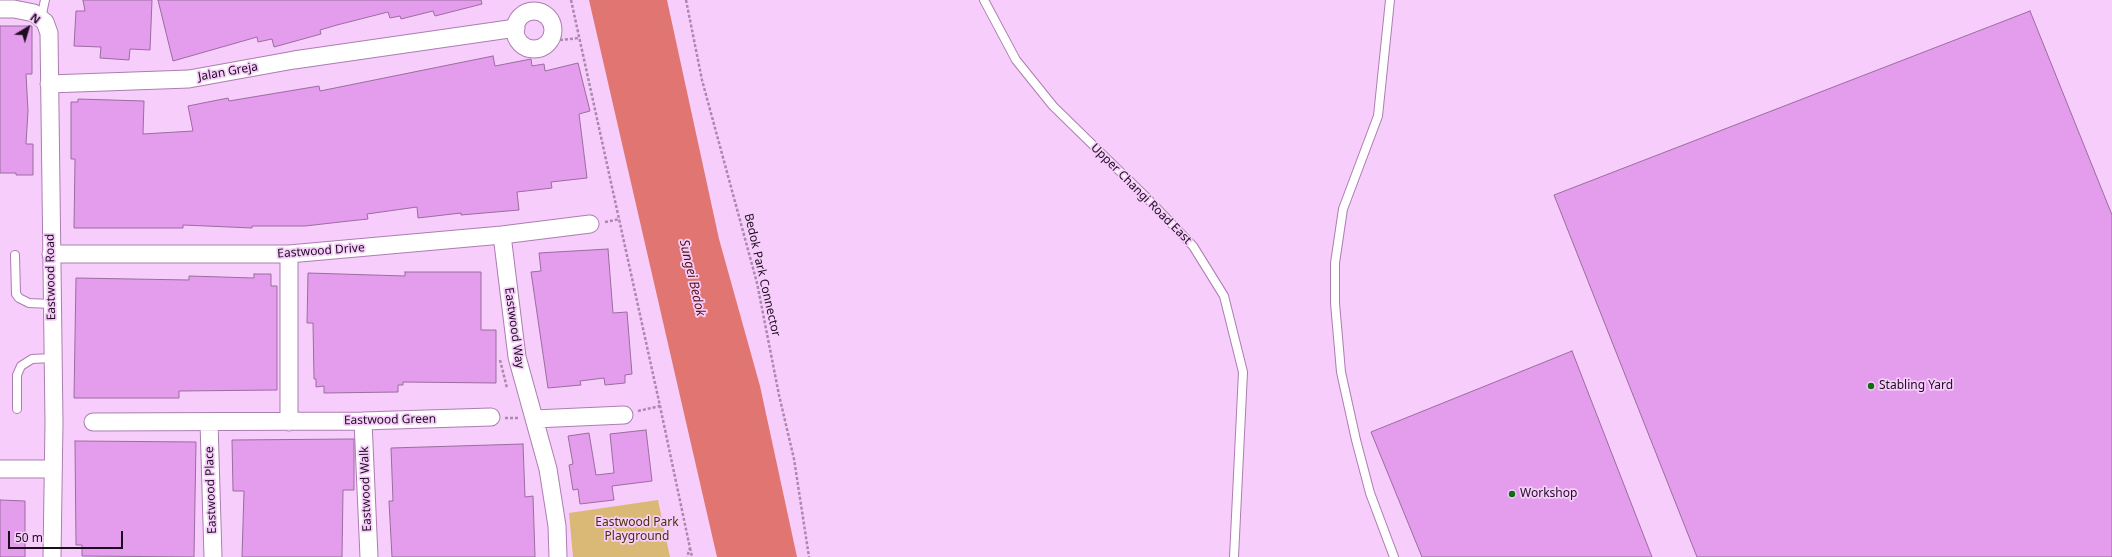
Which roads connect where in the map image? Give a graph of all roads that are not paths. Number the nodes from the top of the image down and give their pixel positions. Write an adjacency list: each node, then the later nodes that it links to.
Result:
1 (44, 0): 5 (lane)
2 (984, 0): 29 (lane, Upper Changi Road East)
3 (1390, 0): 30 (lane)
4 (0, 9): 5 (street)
5 (41, 18): 7 (street)
6 (516, 28): 6 (street); 7 (street, Jalan Greja)
7 (49, 84): 10 (street, Eastwood Road)
8 (590, 224): 9 (street, Eastwood Drive)
9 (502, 235): 11 (street, Eastwood Drive); 18 (street, Eastwood Way)
10 (50, 254): 11 (street, Eastwood Drive); 13 (street, Eastwood Road)
11 (289, 254): 22 (street)
12 (15, 255): 13 (lane)
13 (51, 304): 14 (street, Eastwood Road)
14 (52, 358): 15 (lane); 23 (street, Eastwood Road)
15 (16, 409)
16 (624, 415): 18 (street)
17 (490, 417): 19 (street, Eastwood Green)
18 (534, 420): 28 (street, Eastwood Way)
19 (363, 421): 22 (street, Eastwood Green); 27 (street, Eastwood Walk)
20 (93, 422): 21 (street, Eastwood Green)
21 (209, 422): 22 (street, Eastwood Green); 26 (street, Eastwood Place)
22 (289, 422)
23 (53, 469): 24 (street); 25 (street, Eastwood Road)
24 (0, 470)
25 (52, 557)
26 (213, 557)
27 (369, 557)
28 (558, 557)
29 (1234, 557)
30 (1394, 557)

